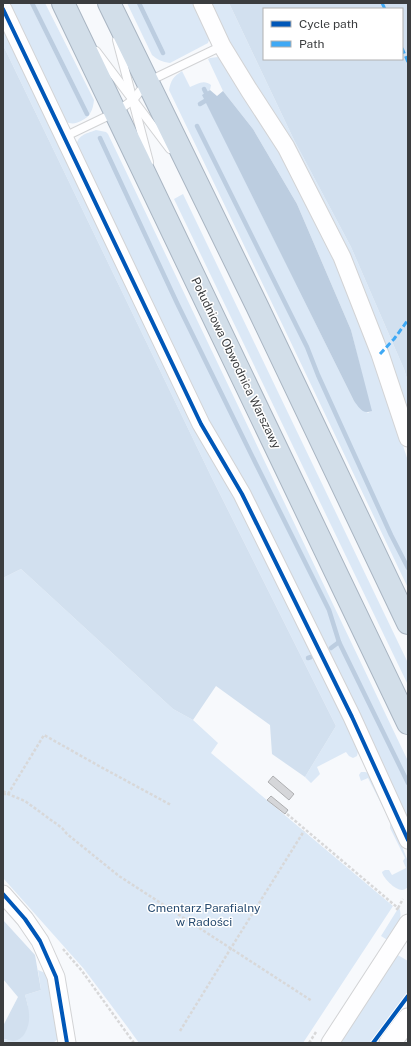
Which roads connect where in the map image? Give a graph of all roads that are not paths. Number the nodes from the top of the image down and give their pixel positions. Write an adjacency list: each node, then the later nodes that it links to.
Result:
1 (108, 3): 6 (highway); 7 (lane)
2 (202, 3): 5 (street)
3 (3, 9): 8 (street)
4 (66, 9): 7 (highway, Południowa Obwodnica Warszawy)
5 (222, 46): 6 (lane); 10 (street)
6 (147, 82): 7 (lane); 9 (highway)
7 (124, 106): 8 (lane); 9 (lane); 12 (highway, Południowa Obwodnica Warszawy)
8 (64, 137): 13 (street)
9 (198, 185): 11 (highway)
10 (408, 438)
11 (408, 623)
12 (408, 723)
13 (408, 840)
14 (3, 894): 17 (street)
15 (401, 918): 18 (street)
16 (408, 1019): 19 (street)
17 (67, 1043)
18 (330, 1043)
19 (390, 1043)

